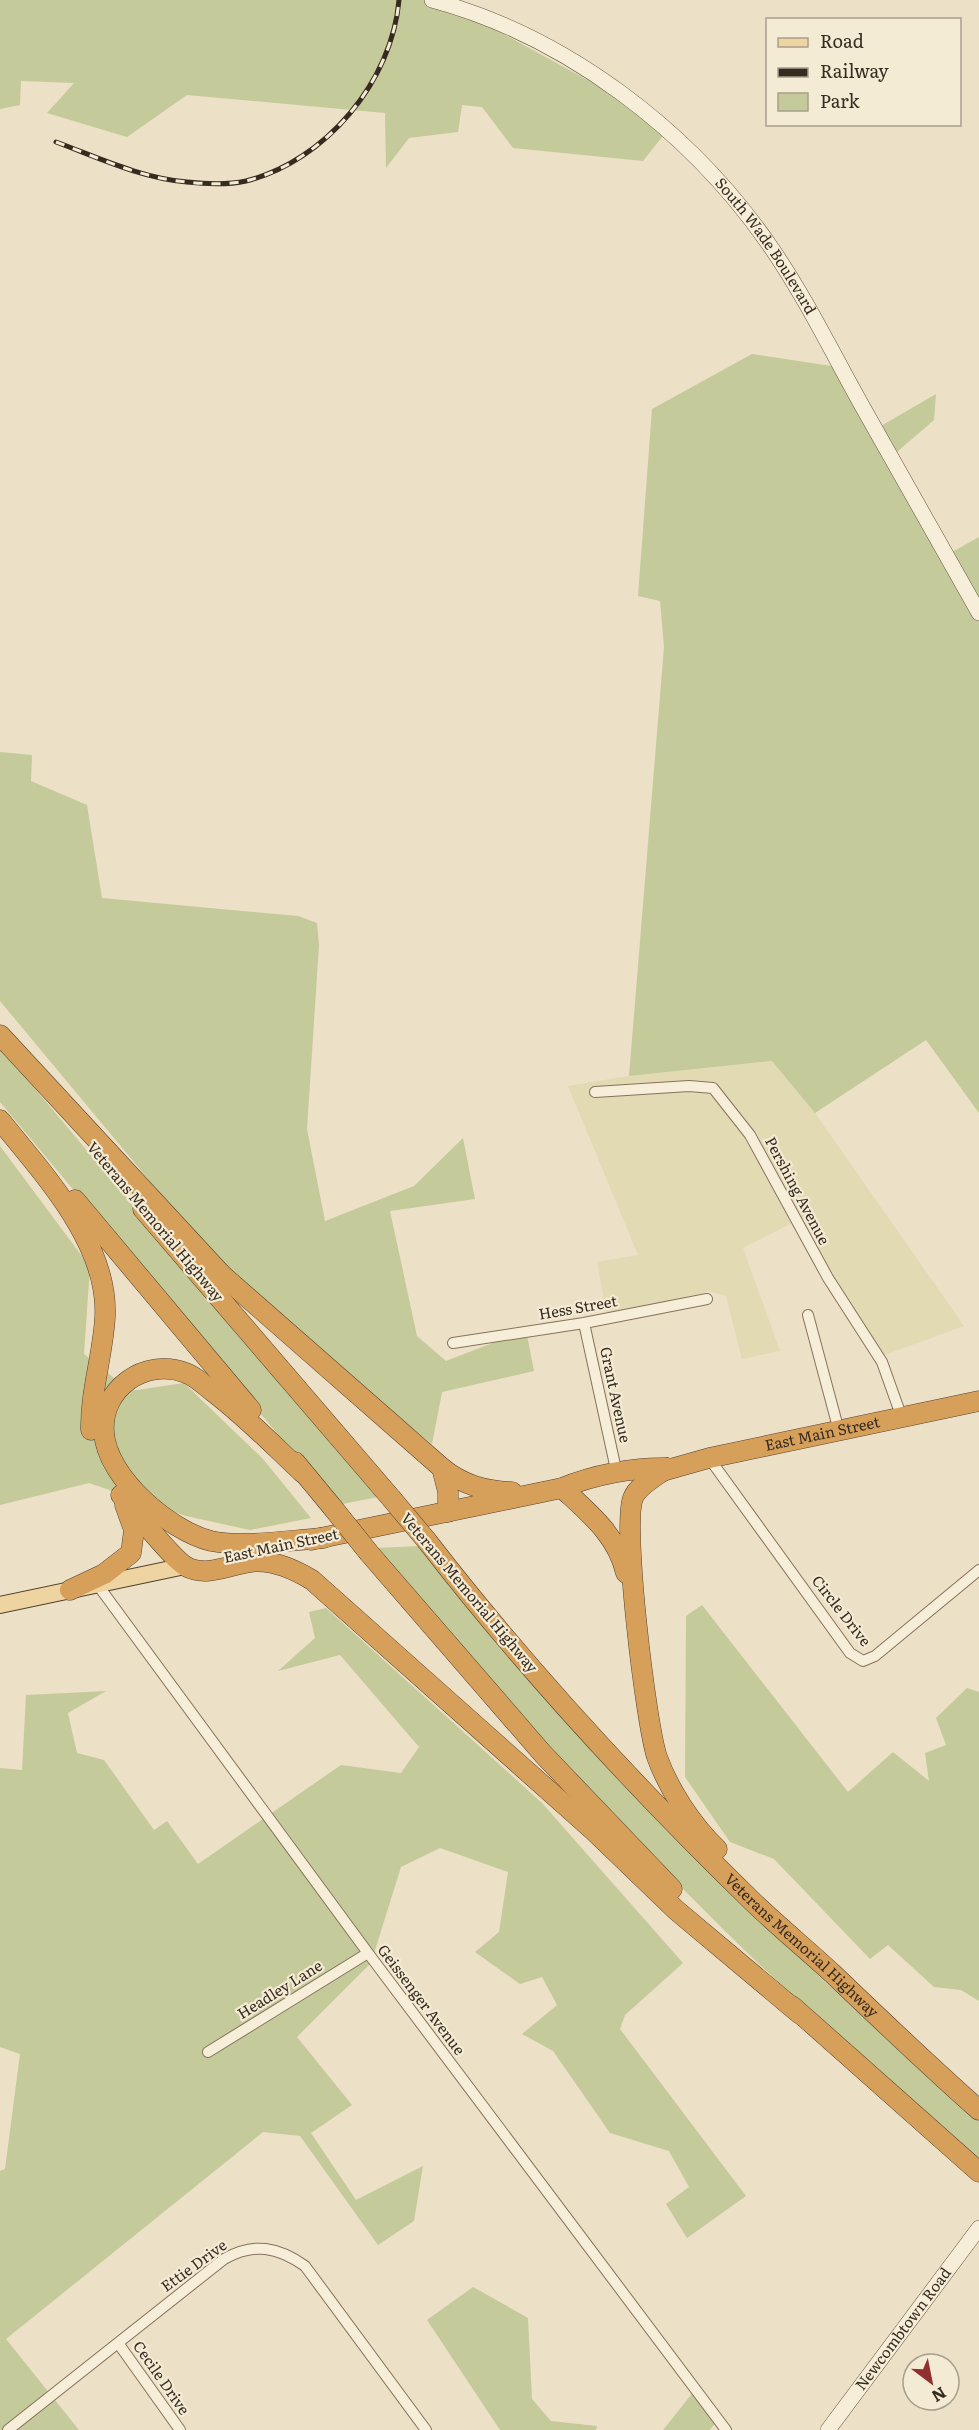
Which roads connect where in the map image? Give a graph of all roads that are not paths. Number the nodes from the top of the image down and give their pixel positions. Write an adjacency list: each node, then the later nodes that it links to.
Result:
1 (432, 0): 2 (main road, South Wade Boulevard)
2 (979, 614)
3 (0, 1036): 15 (highway); 31 (highway, Veterans Memorial Highway, bridge)
4 (595, 1092): 12 (street, Pershing Avenue)
5 (0, 1111): 17 (highway)
6 (0, 1120): 21 (highway)
7 (707, 1299): 9 (street, Hess Street)
8 (808, 1315): 13 (street)
9 (584, 1323): 10 (street, Hess Street); 18 (street, Grant Avenue)
10 (453, 1343)
11 (979, 1401): 12 (highway, East Main Street)
12 (902, 1418): 13 (highway, East Main Street)
13 (839, 1431): 14 (highway, East Main Street)
14 (709, 1458): 16 (highway, East Main Street); 25 (street, Circle Drive)
15 (442, 1468): 20 (highway); 22 (highway)
16 (667, 1468): 18 (highway, East Main Street); 19 (highway, East Main Street); 29 (highway)
17 (303, 1473): 23 (highway); 32 (highway, bridge)
18 (617, 1474): 19 (highway, East Main Street)
19 (562, 1488): 20 (highway, East Main Street); 29 (highway)
20 (535, 1494): 22 (highway, East Main Street)
21 (121, 1495): 24 (highway); 27 (highway)
22 (448, 1512): 23 (highway, East Main Street)
23 (324, 1538): 24 (highway, East Main Street)
24 (185, 1566): 26 (main road, East Main Street); 32 (highway)
25 (979, 1570)
26 (98, 1584): 27 (main road, East Main Street); 30 (street, Geissenger Avenue)
27 (70, 1590): 28 (main road, East Main Street)
28 (0, 1605)
29 (637, 1623): 31 (highway)
30 (368, 1953): 33 (street, Headley Lane); 41 (street, Geissenger Avenue)
31 (833, 1974): 34 (highway, Veterans Memorial Highway)
32 (800, 2014): 35 (highway)
33 (208, 2052)
34 (979, 2110)
35 (979, 2172)
36 (979, 2228): 42 (main road, Newcombtown Road)
37 (118, 2343): 38 (street, Ettie Drive); 39 (street, Cecile Drive); 40 (street, Ettie Drive)
38 (8, 2430)
39 (180, 2430)
40 (426, 2430)
41 (726, 2430)
42 (828, 2430)

